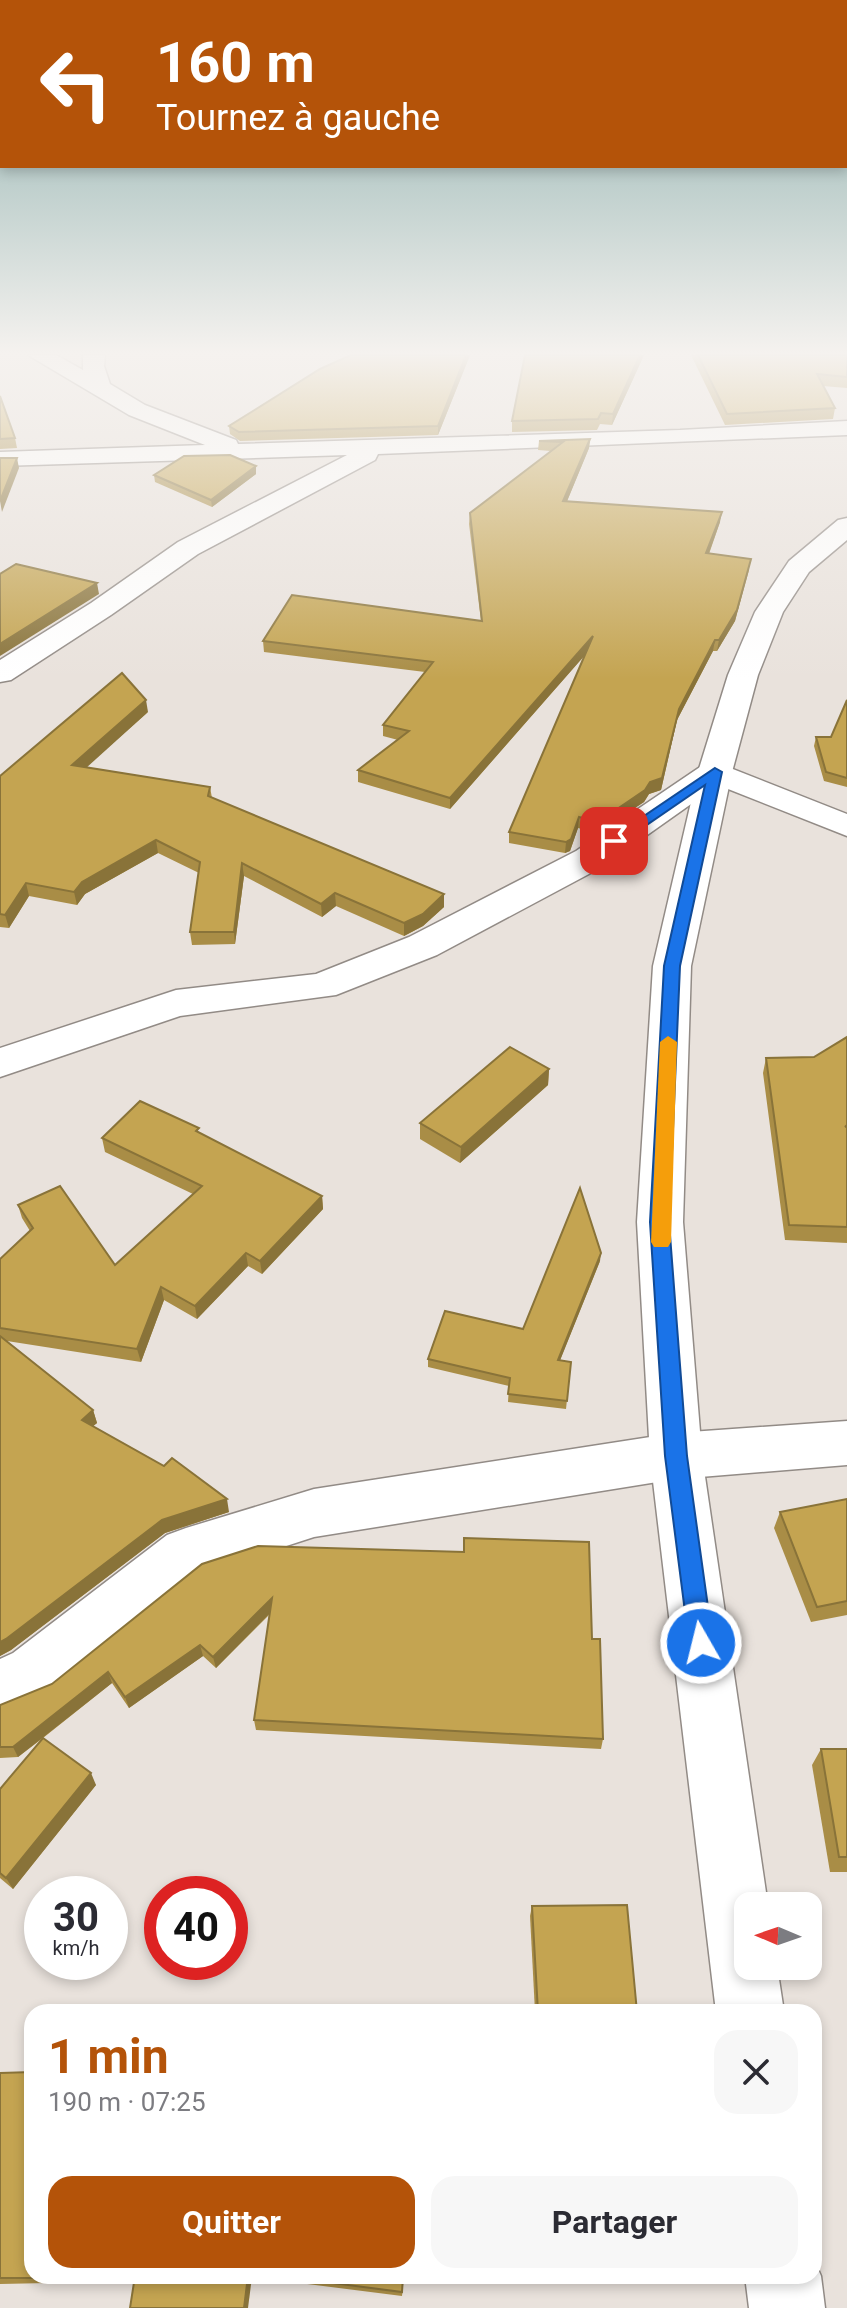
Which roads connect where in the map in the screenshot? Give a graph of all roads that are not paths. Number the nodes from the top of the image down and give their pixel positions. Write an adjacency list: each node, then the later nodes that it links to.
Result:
1 (351, 463): 3 (street)
2 (847, 526): 4 (street)
3 (0, 673)
4 (715, 772): 5 (street); 6 (street); 8 (street)
5 (847, 826)
6 (0, 1063)
7 (847, 1443): 8 (street)
8 (676, 1456): 9 (street); 10 (street)
9 (0, 1688)
10 (749, 2004)
11 (784, 2284): 12 (street)
12 (787, 2308)

